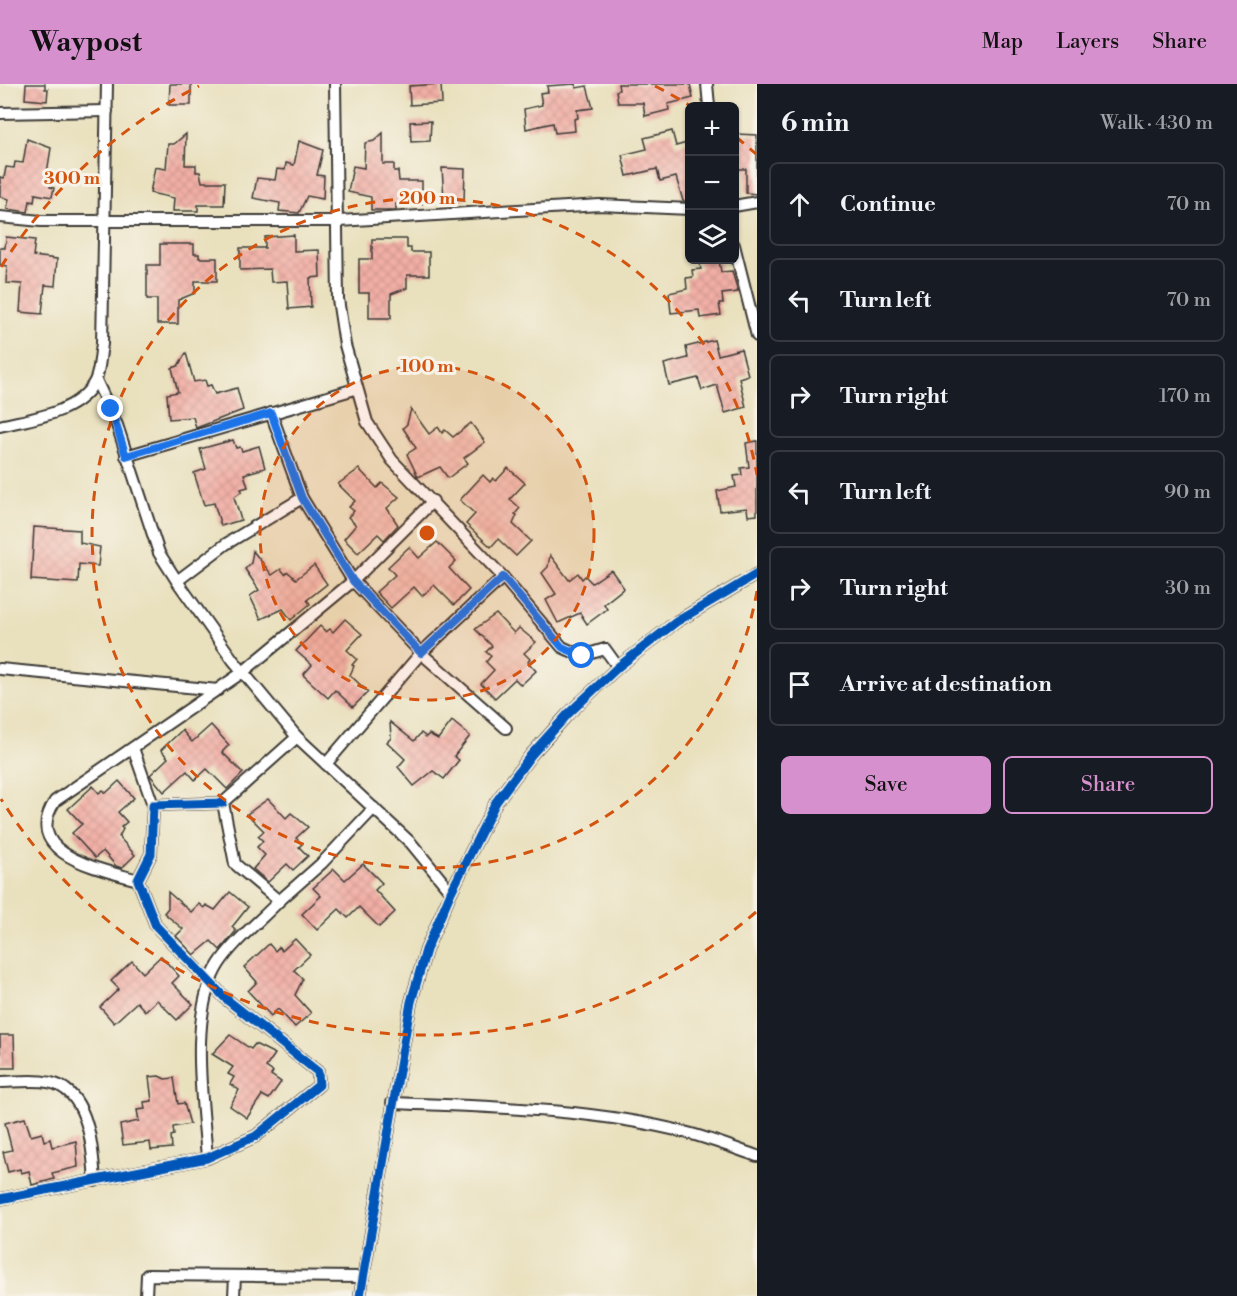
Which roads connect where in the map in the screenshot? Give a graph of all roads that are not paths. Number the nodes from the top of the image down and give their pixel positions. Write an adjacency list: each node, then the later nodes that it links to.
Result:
1 (107, 84): 5 (street)
2 (335, 84): 12 (street)
3 (706, 84): 4 (street)
4 (708, 102)
5 (107, 111): 6 (street); 11 (street)
6 (0, 112)
7 (757, 202): 8 (street)
8 (739, 205)
9 (685, 209): 12 (street)
10 (0, 217): 11 (street)
11 (105, 221): 12 (street); 16 (street)
12 (339, 221): 17 (street)
13 (739, 259): 14 (street)
14 (753, 308): 15 (street)
15 (757, 336)
16 (96, 380): 19 (street); 20 (street)
17 (355, 389): 18 (street); 22 (street)
18 (271, 413): 20 (street); 21 (street)
19 (0, 426)
20 (126, 456): 25 (street)
21 (302, 498): 25 (street); 26 (street)
22 (433, 501): 24 (street); 26 (street)
23 (757, 574): 28 (street)
24 (503, 577): 27 (street); 28 (street)
25 (177, 581): 30 (street)
26 (353, 581): 27 (street); 30 (street)
27 (421, 653): 32 (street); 35 (street)
28 (618, 667): 40 (street)
29 (0, 669): 31 (street)
30 (243, 672): 31 (street); 33 (street)
31 (218, 690): 34 (street)
32 (506, 728)
33 (297, 737): 35 (street); 36 (street)
34 (133, 748): 37 (street); 39 (street)
35 (326, 764): 38 (street)
36 (223, 803): 37 (street); 41 (street)
37 (153, 805): 39 (street)
38 (374, 808): 40 (street); 41 (street)
39 (138, 879): 42 (street)
40 (451, 892): 44 (street)
41 (279, 901): 42 (street)
42 (211, 982): 46 (street); 46 (street)
43 (0, 1082): 47 (street)
44 (392, 1103): 45 (street); 50 (street)
45 (757, 1156)
46 (207, 1158): 47 (street)
47 (95, 1181): 48 (street)
48 (0, 1199)
49 (235, 1276): 50 (street); 51 (street); 52 (street)
50 (363, 1277): 53 (street)
51 (146, 1296)
52 (234, 1296)
53 (360, 1296)

